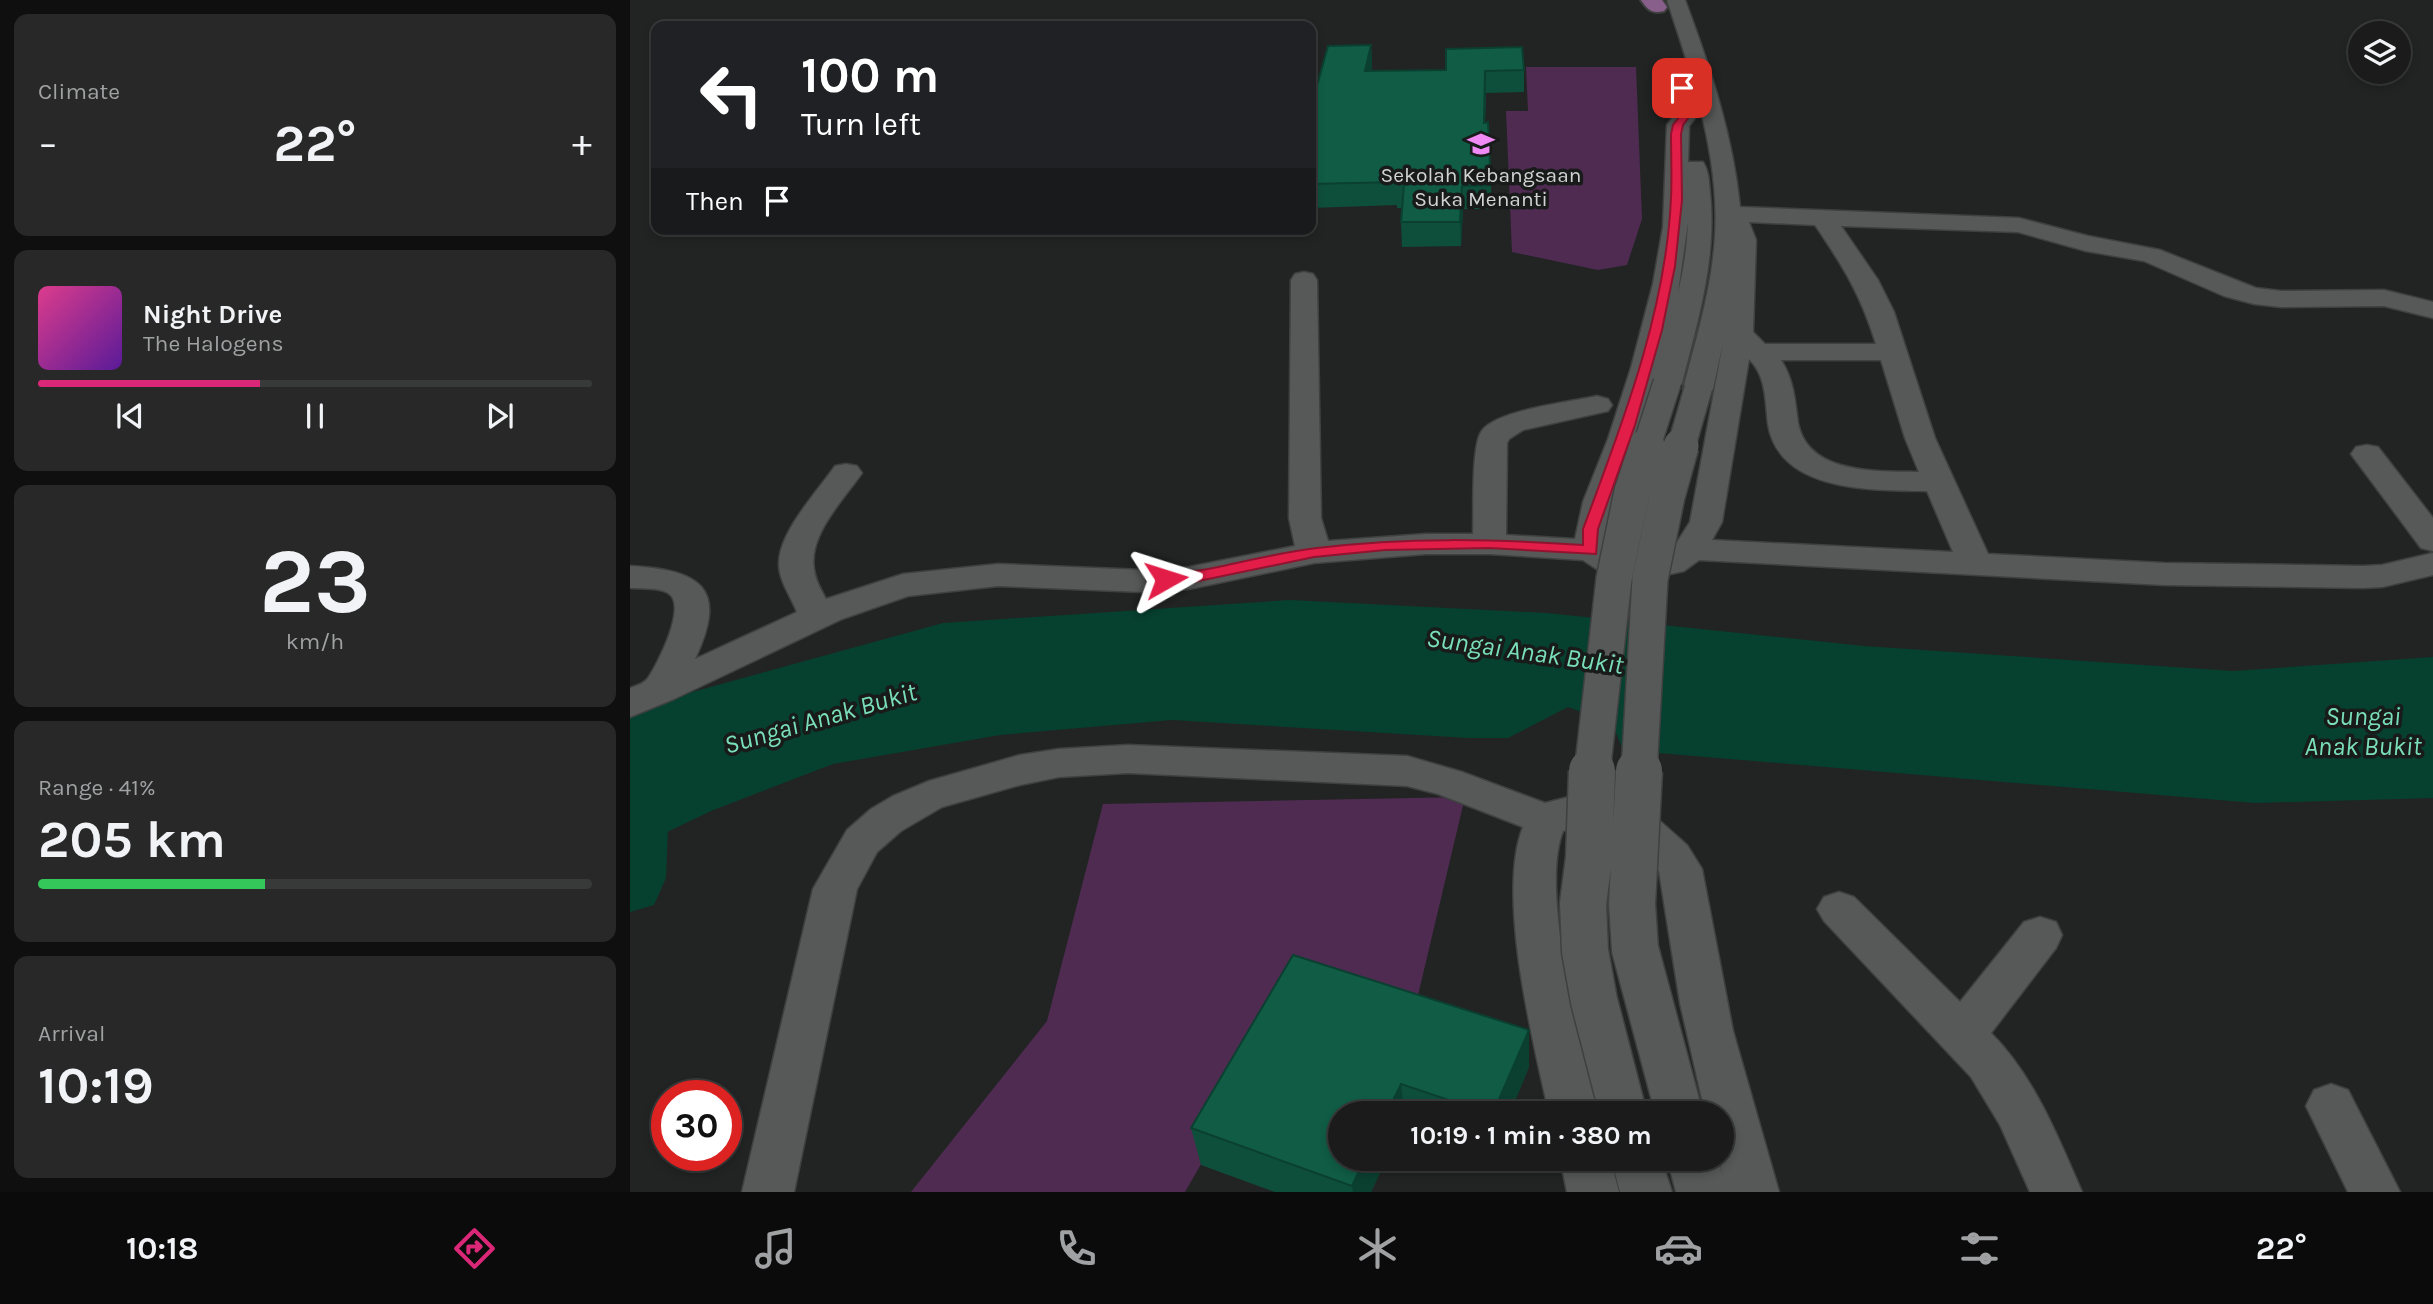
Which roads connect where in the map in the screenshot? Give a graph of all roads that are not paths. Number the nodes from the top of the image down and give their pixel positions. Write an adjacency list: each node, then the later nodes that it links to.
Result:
1 (1667, 2): 2 (street); 3 (street)
2 (1688, 113): 9 (street); 17 (street)
3 (1728, 214): 4 (street); 7 (street); 9 (street)
4 (1823, 218): 6 (street); 8 (street)
5 (1304, 280): 18 (street)
6 (2433, 310)
7 (1747, 343): 8 (street); 13 (street); 16 (street)
8 (1894, 352): 13 (street)
9 (1682, 386): 29 (street, bridge); 30 (street, bridge)
10 (1597, 405): 15 (street)
11 (2367, 454): 14 (street)
12 (846, 473): 22 (street)
13 (1938, 482): 20 (street)
14 (2433, 541)
15 (1489, 544): 17 (street); 18 (street)
16 (1691, 549): 17 (street); 20 (street)
17 (1591, 550)
18 (1314, 553): 22 (street)
19 (2433, 564): 20 (street)
20 (1976, 566)
21 (630, 577): 23 (street)
22 (817, 617): 23 (street)
23 (646, 697)
24 (1547, 820): 28 (street); 35 (street); 39 (street)
25 (1839, 909): 27 (street)
26 (2040, 934): 27 (street)
27 (1961, 1035): 40 (street)
28 (1571, 1101)
29 (1620, 1101)
30 (1676, 1101)
31 (2331, 1105): 41 (street)
32 (1588, 1171): 36 (street)
33 (1640, 1171): 37 (street)
34 (1696, 1171): 38 (street)
35 (768, 1192)
36 (1593, 1192)
37 (1646, 1192)
38 (1702, 1192)
39 (1753, 1192)
40 (2056, 1192)
41 (2374, 1192)

